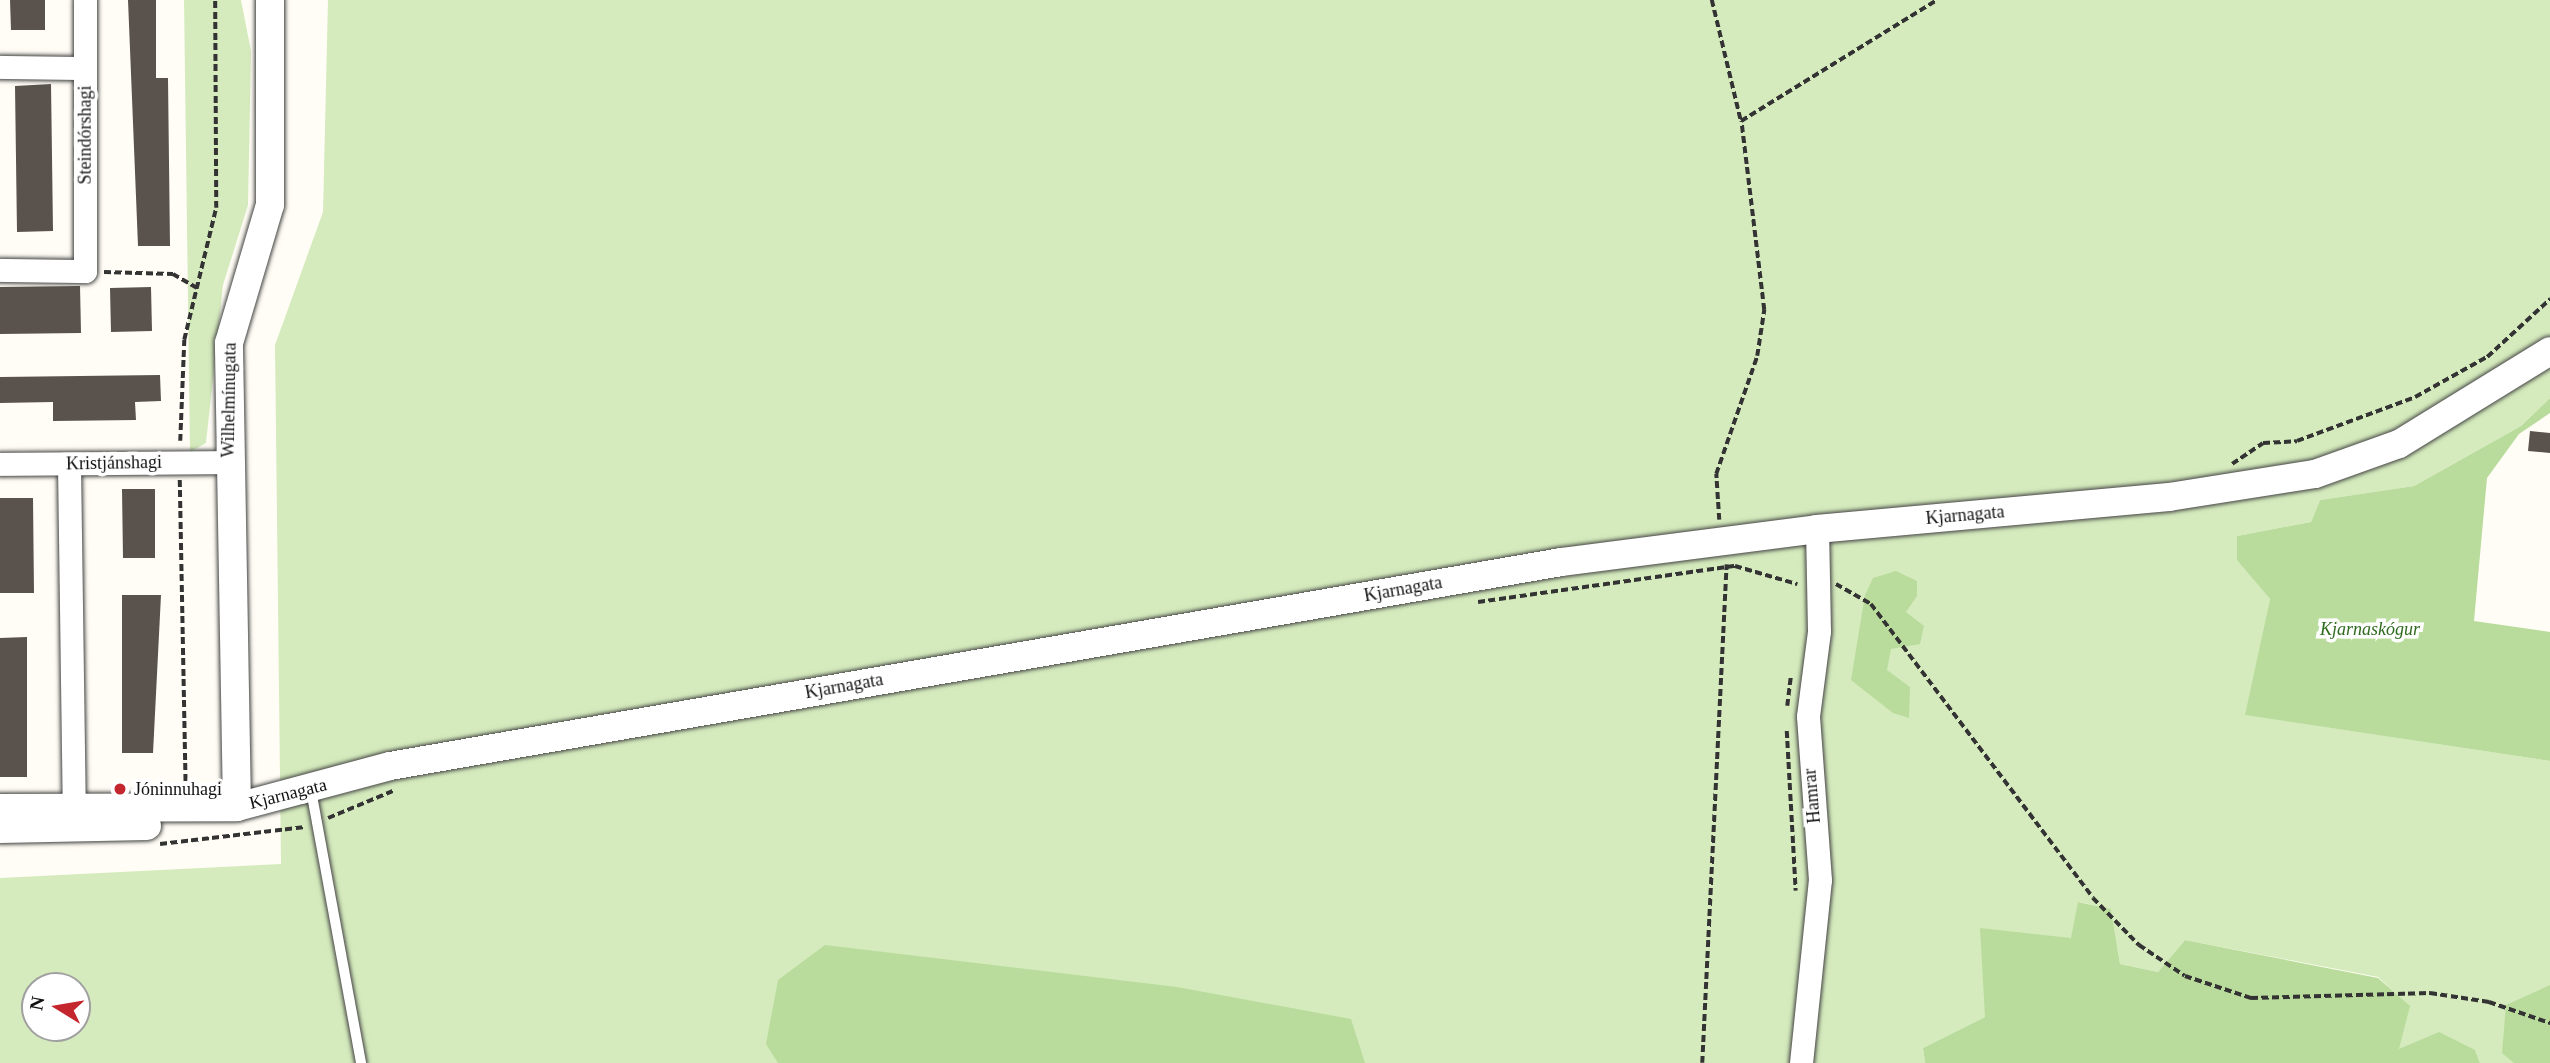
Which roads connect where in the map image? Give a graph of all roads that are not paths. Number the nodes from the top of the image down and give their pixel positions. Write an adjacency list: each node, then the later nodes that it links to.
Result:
1 (85, 0): 4 (street, Steindórshagi)
2 (270, 0): 7 (street, Wilhelmínugata)
3 (0, 67): 4 (street)
4 (85, 68): 5 (street, Steindórshagi)
5 (0, 270)
6 (2550, 351): 10 (street, Kjarnagata)
7 (228, 462): 9 (street, Kristjánshagi); 12 (street, Wilhelmínugata)
8 (0, 464): 9 (street, Kristjánshagi)
9 (69, 464): 14 (street)
10 (1817, 529): 11 (street, Kjarnagata); 17 (street, Hamrar)
11 (311, 790): 12 (street, Kjarnagata); 16 (lane)
12 (237, 807): 14 (street, Kjarnagata); 14 (street, Kjarnagata)
13 (0, 808): 14 (street, Kjarnagata)
14 (74, 817): 15 (street, Kjarnagata)
15 (0, 829)
16 (361, 1063)
17 (1801, 1063)

